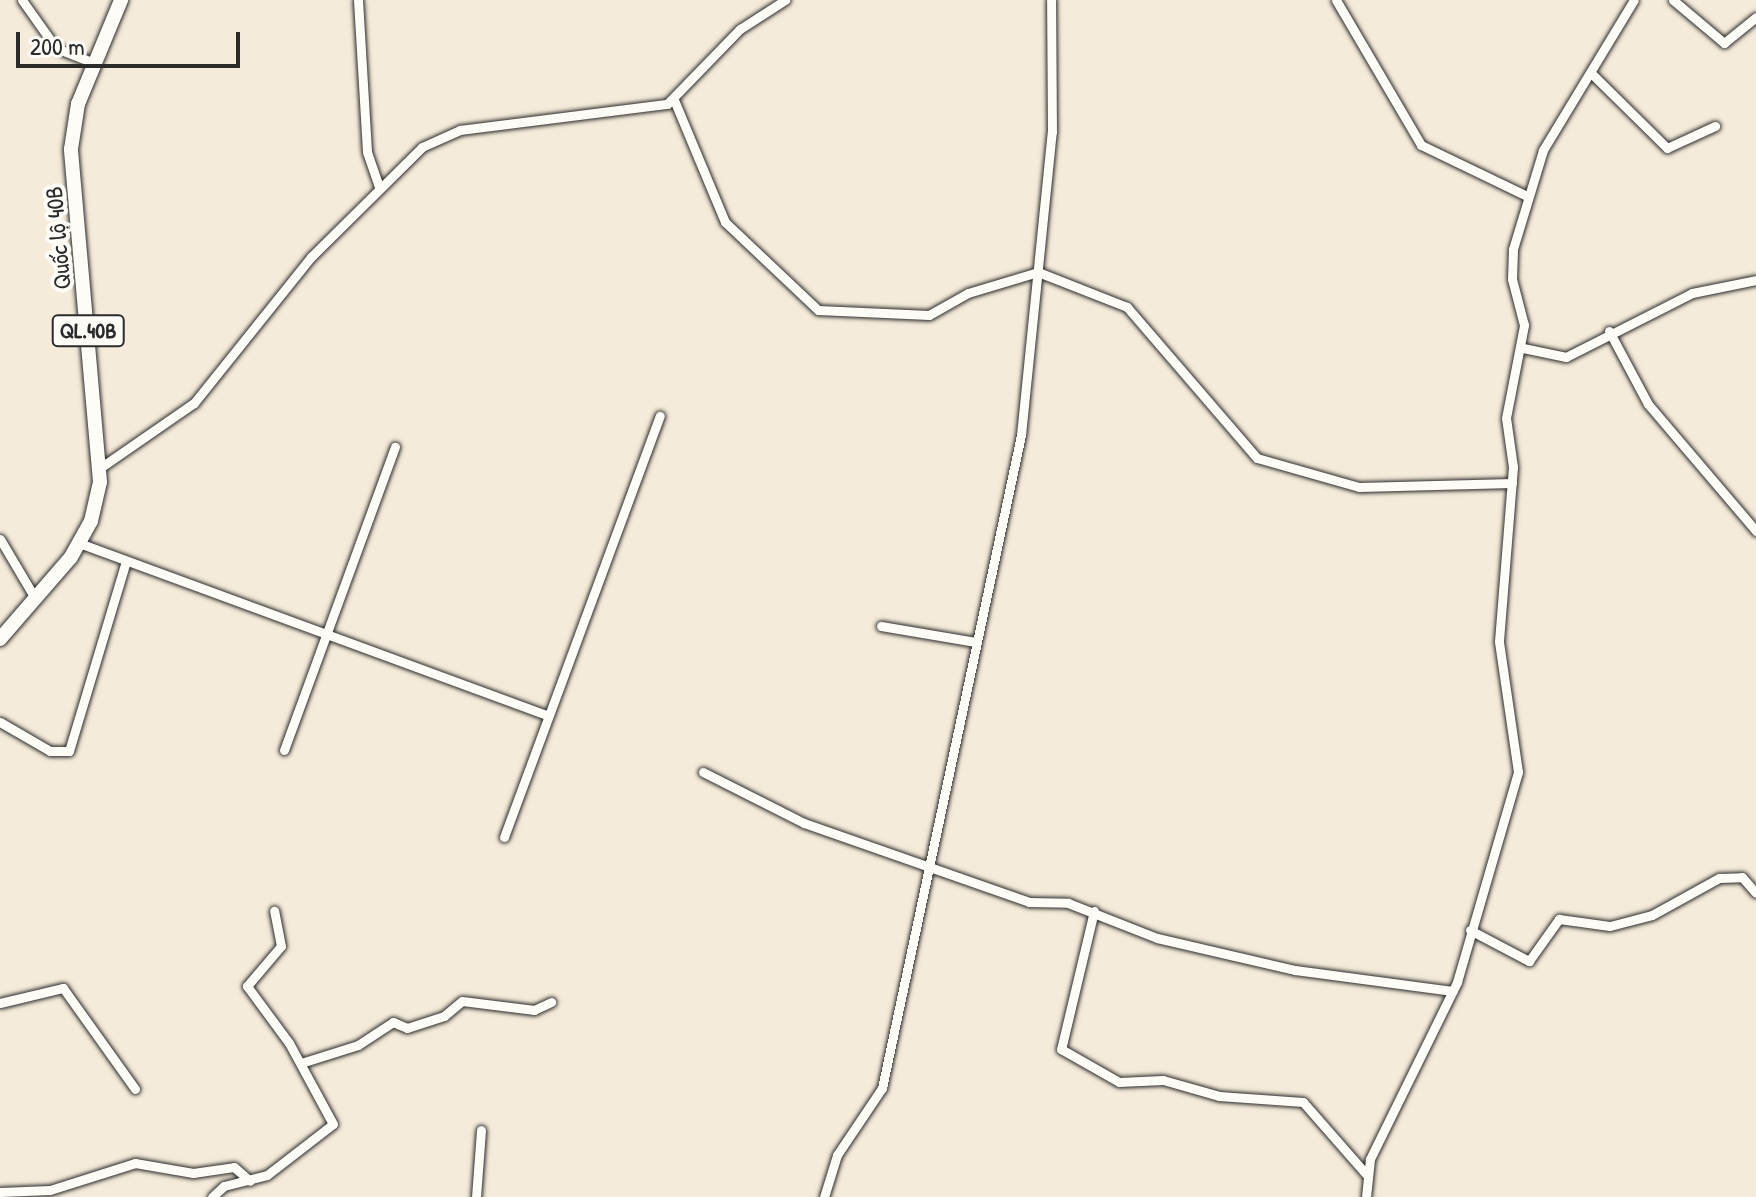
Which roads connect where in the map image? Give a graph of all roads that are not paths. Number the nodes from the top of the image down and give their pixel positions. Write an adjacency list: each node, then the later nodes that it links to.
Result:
1 (22, 0): 10 (street)
2 (121, 0): 10 (highway, Quốc lộ 40B / QL.40B)
3 (358, 0): 14 (street)
4 (785, 0): 12 (street)
5 (1051, 0): 16 (street)
6 (1336, 0): 15 (street)
7 (1634, 0): 11 (street)
8 (1673, 0): 9 (street)
9 (1756, 17)
10 (94, 63): 22 (highway, Quốc lộ 40B / QL.40B)
11 (1591, 73): 13 (street); 15 (street)
12 (674, 100): 14 (street); 16 (street)
13 (1715, 126)
14 (379, 186): 22 (street)
15 (1527, 196): 19 (street)
16 (1038, 272): 23 (street); 32 (street)
17 (1756, 280): 18 (street)
18 (1609, 331): 19 (street); 24 (street)
19 (1523, 348): 23 (street)
20 (660, 416): 33 (street)
21 (395, 447): 30 (street)
22 (100, 468): 26 (highway, Quốc lộ 40B / QL.40B)
23 (1512, 483): 42 (street)
24 (1756, 531)
25 (0, 539): 28 (street)
26 (79, 543): 27 (street); 28 (highway, Quốc lộ 40B / QL.40B)
27 (126, 561): 30 (street); 34 (street)
28 (35, 598): 31 (highway, Quốc lộ 40B / QL.40B)
29 (881, 626): 32 (street)
30 (327, 633): 33 (street); 35 (street)
31 (0, 639)
32 (976, 642): 38 (street)
33 (548, 716): 37 (street)
34 (0, 722)
35 (284, 750)
36 (703, 772): 38 (street)
37 (504, 837)
38 (929, 865): 41 (street); 55 (street)
39 (1756, 893): 42 (street)
40 (274, 911): 46 (street)
41 (1094, 911): 43 (street); 49 (street)
42 (1470, 930): 43 (street)
43 (1453, 991): 49 (street)
44 (551, 1002): 46 (street)
45 (0, 1003): 47 (street)
46 (301, 1063): 50 (street)
47 (135, 1089)
48 (481, 1130): 54 (street)
49 (1366, 1174): 52 (street)
50 (250, 1181): 51 (street); 53 (street)
51 (0, 1192)
52 (1364, 1194): 56 (street)
53 (212, 1197)
54 (476, 1197)
55 (824, 1197)
56 (1353, 1197)

